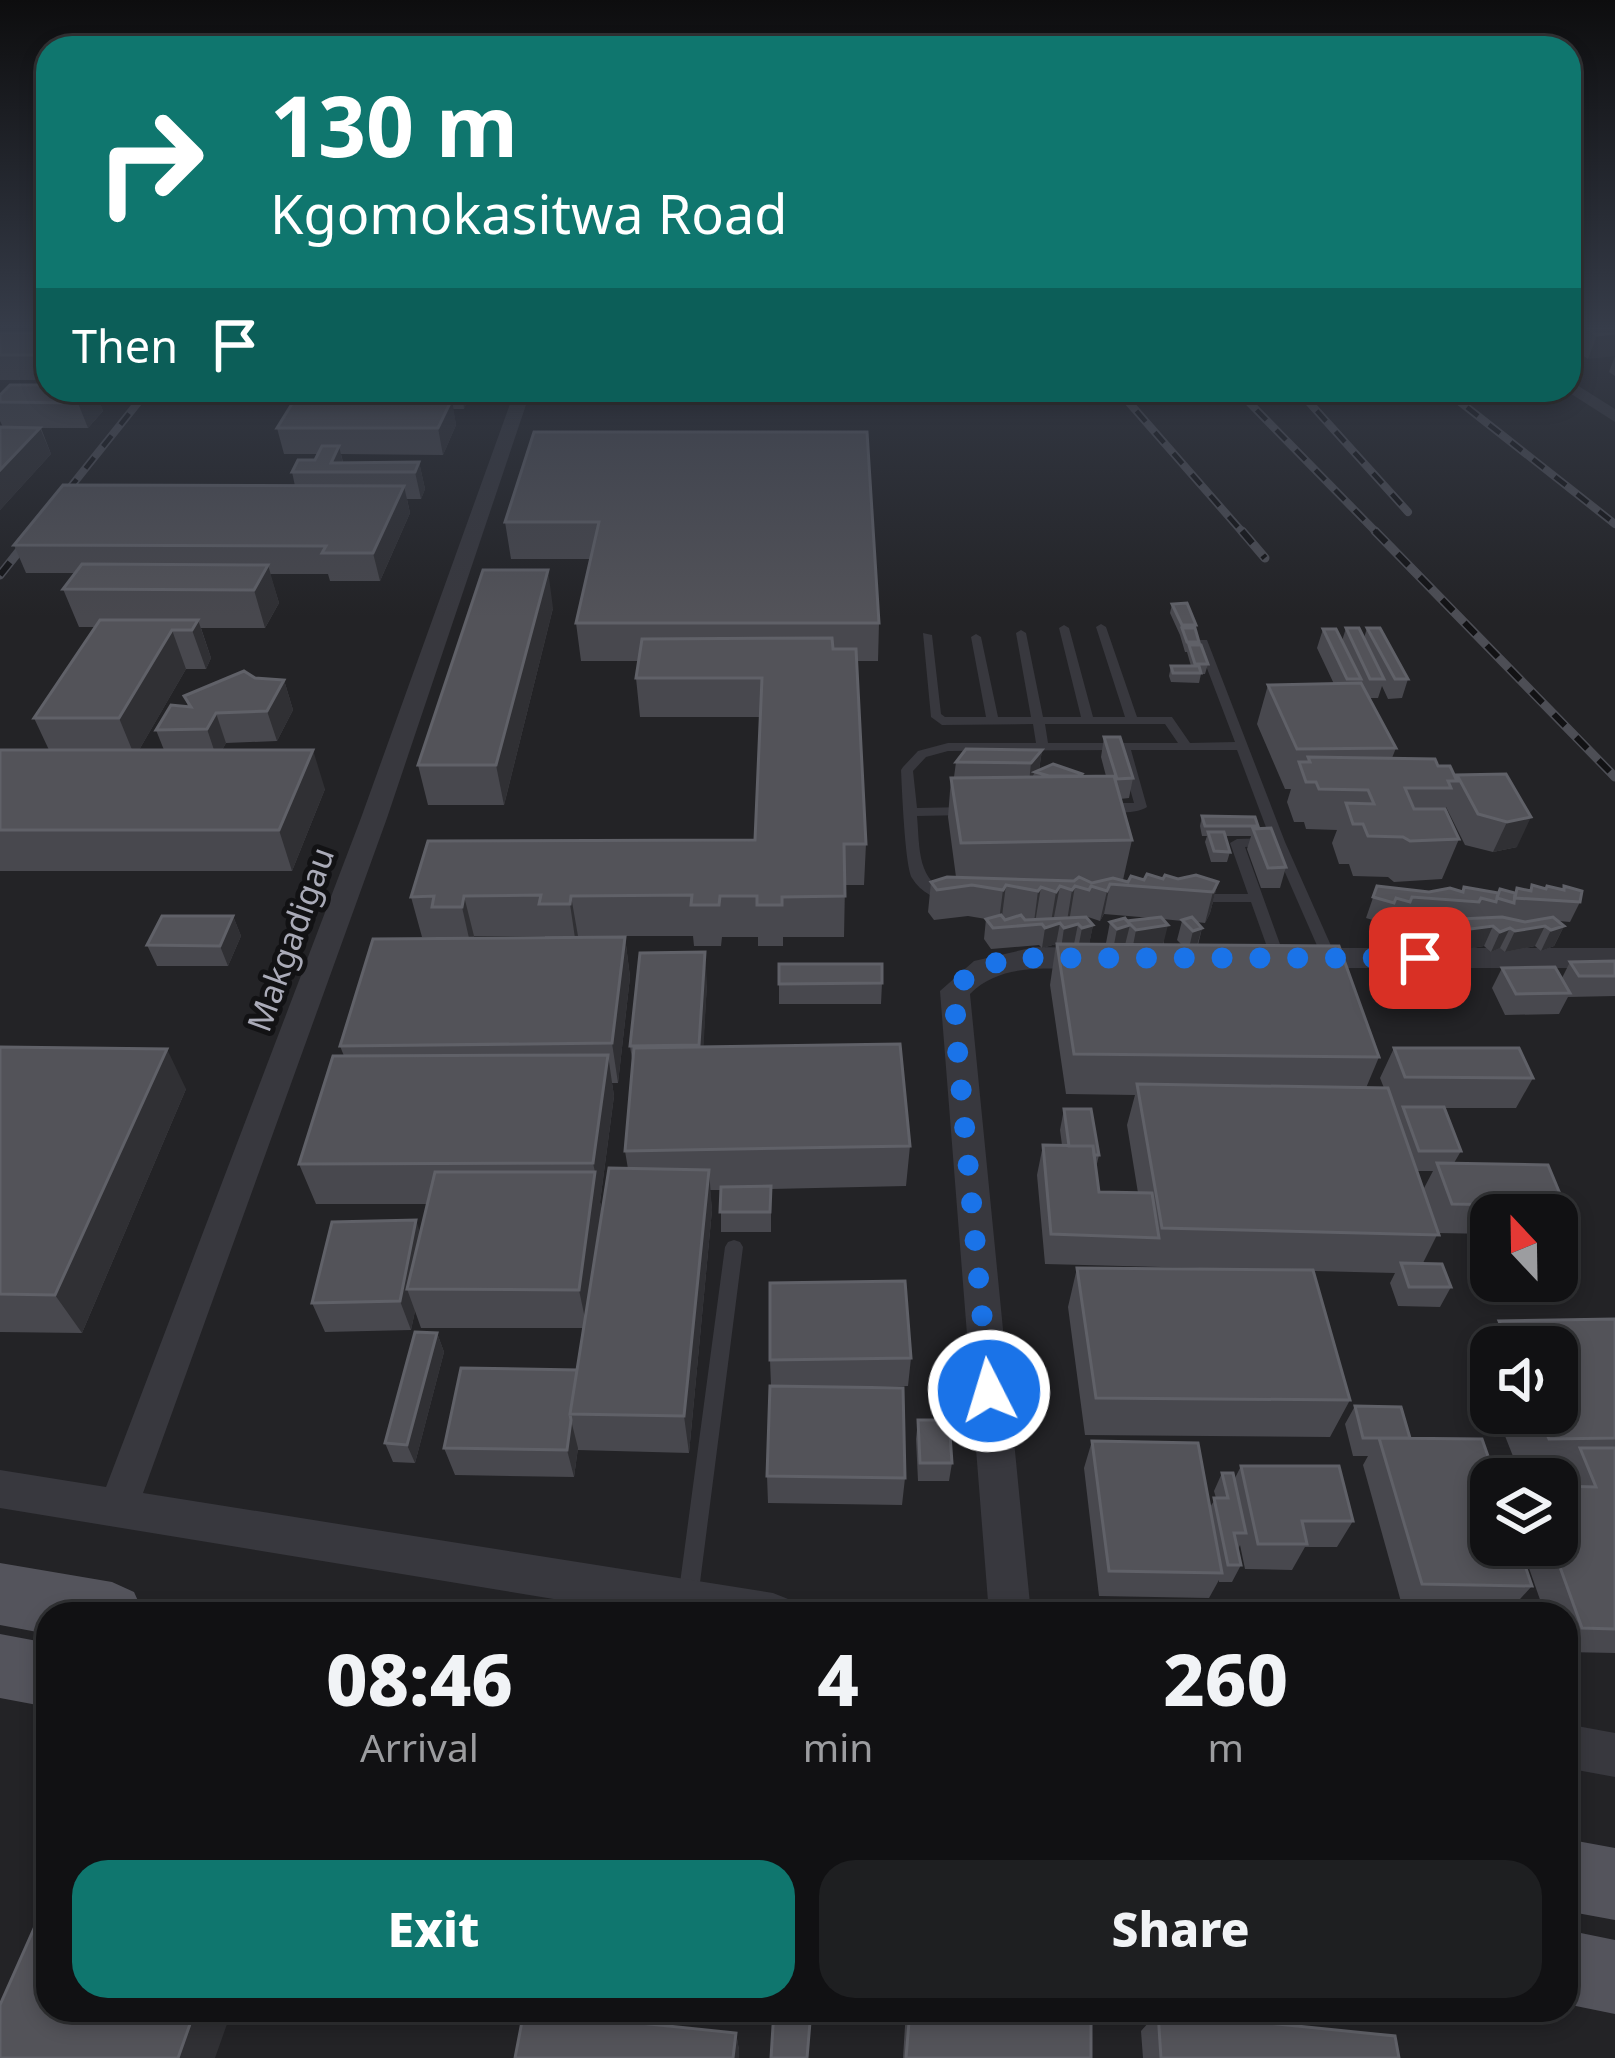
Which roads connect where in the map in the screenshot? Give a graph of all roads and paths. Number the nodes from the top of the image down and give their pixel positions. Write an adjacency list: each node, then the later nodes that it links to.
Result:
1 (511, 425): 30 (street, Makgadigau)
2 (1101, 627): 10 (lane)
3 (1064, 628): 9 (lane)
4 (1021, 633): 8 (lane)
5 (927, 634): 11 (lane)
6 (976, 637): 11 (lane)
7 (1203, 642): 15 (lane)
8 (1038, 720): 9 (lane); 11 (lane); 12 (lane)
9 (1088, 720): 10 (lane)
10 (1132, 720): 14 (lane)
11 (993, 721)
12 (1043, 746): 13 (lane); 18 (lane)
13 (1124, 746): 14 (lane); 16 (lane)
14 (1186, 746): 15 (lane)
15 (1242, 746): 19 (lane)
16 (1095, 808)
17 (980, 810): 18 (lane)
18 (911, 812): 20 (lane)
19 (1278, 842): 22 (lane); 26 (lane)
20 (975, 898)
21 (1186, 898): 22 (lane)
22 (1257, 898): 25 (lane)
23 (1123, 958): 35 (street)
24 (1234, 958): 25 (street)
25 (1278, 958): 26 (street)
26 (1329, 958): 27 (street)
27 (1615, 958)
28 (734, 1247): 32 (lane)
29 (0, 1489): 30 (street)
30 (117, 1510): 32 (street)
31 (0, 1594): 33 (main road)
32 (688, 1601): 34 (street)
33 (45, 1602)
34 (695, 1602)
35 (1009, 1602)
36 (0, 1666): 37 (main road)
37 (36, 1673)
38 (1578, 1748): 39 (street)
39 (1615, 1754)
40 (1578, 1877): 41 (main road)
41 (1615, 1884)

